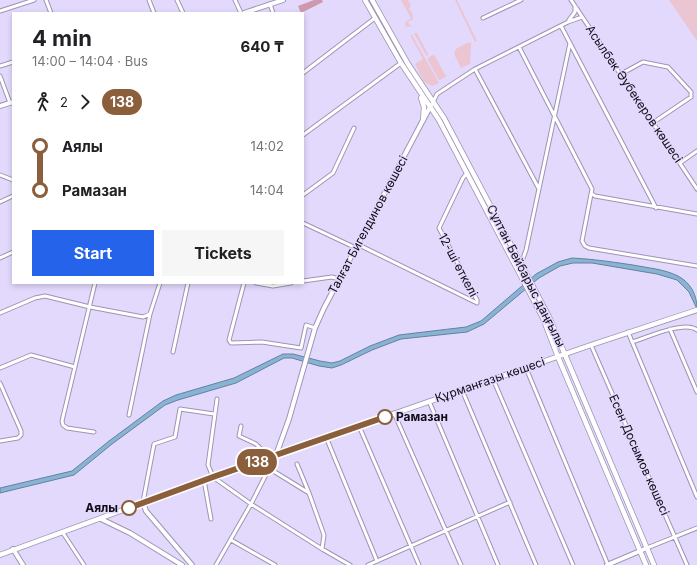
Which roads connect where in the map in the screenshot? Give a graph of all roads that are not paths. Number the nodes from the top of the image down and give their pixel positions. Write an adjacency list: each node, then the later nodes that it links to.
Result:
1 (34, 0): 13 (street)
2 (46, 0): 14 (street)
3 (149, 0): 15 (street)
4 (177, 0): 16 (street)
5 (235, 0): 17 (street)
6 (283, 0): 11 (street)
7 (365, 0): 21 (main road, Сұлтан Бейбарыс даңғылы)
8 (372, 0): 36 (main road, Сұлтан Бейбарыс даңғылы)
9 (521, 0): 22 (street)
10 (571, 0): 12 (street, Асылбек Әубекеров көшесі)
11 (270, 4): 18 (street); 19 (street)
12 (575, 6): 20 (street, Асылбек Әубекеров көшесі); 23 (street)
13 (0, 11)
14 (51, 12)
15 (154, 12)
16 (183, 12)
17 (241, 12)
18 (245, 12)
19 (274, 12)
20 (582, 17): 23 (street); 32 (street, Асылбек Әубекеров көшесі)
21 (375, 18): 28 (main road, Сұлтан Бейбарыс даңғылы); 31 (street)
22 (483, 18)
23 (568, 22): 24 (street)
24 (561, 26): 25 (street); 26 (street)
25 (570, 43): 39 (street); 55 (street)
26 (519, 47): 30 (street); 39 (street)
27 (12, 62): 29 (street)
28 (401, 63): 34 (main road, Сұлтан Бейбарыс даңғылы); 43 (street)
29 (0, 66)
30 (475, 69): 36 (street); 49 (street)
31 (304, 72)
32 (621, 74): 41 (street, Асылбек Әубекеров көшесі); 41 (street)
33 (0, 76): 35 (street)
34 (418, 91): 38 (main road, Сұлтан Бейбарыс даңғылы); 40 (main road)
35 (12, 102): 37 (street)
36 (433, 102): 38 (street, Талғат Бигелдинов көшесі); 61 (main road, Сұлтан Бейбарыс даңғылы)
37 (0, 106)
38 (430, 107): 40 (street, Талғат Бигелдинов көшесі); 46 (main road, Сұлтан Бейбарыс даңғылы)
39 (554, 115): 49 (street); 52 (street)
40 (423, 120): 58 (street, Талғат Бигелдинов көшесі)
41 (654, 122): 45 (street, Асылбек Әубекеров көшесі)
42 (354, 128): 51 (street)
43 (304, 134)
44 (697, 151): 45 (street)
45 (680, 163): 50 (street, Асылбек Әубекеров көшесі)
46 (467, 173): 58 (street, 12-ші өткелі); 84 (main road, Сұлтан Бейбарыс даңғылы)
47 (0, 175): 48 (street)
48 (12, 180)
49 (538, 189): 61 (street)
50 (697, 189)
51 (304, 194)
52 (592, 194): 55 (street); 62 (street)
53 (12, 196): 54 (street)
54 (0, 202)
55 (656, 208): 56 (street)
56 (697, 214)
57 (304, 223): 58 (street)
58 (357, 246): 63 (street, Талғат Бигелдинов көшесі)
59 (12, 252): 60 (street)
60 (0, 258)
61 (521, 264): 82 (main road, Сұлтан Бейбарыс даңғылы)
62 (697, 266)
63 (339, 278): 64 (street); 77 (street, Талғат Бигелдинов көшесі)
64 (304, 281)
65 (95, 284): 73 (street)
66 (160, 284): 76 (street)
67 (188, 284): 86 (street)
68 (244, 284): 77 (street)
69 (262, 284): 72 (street)
70 (270, 284): 72 (street)
71 (285, 284): 72 (street)
72 (273, 286)
73 (90, 307): 75 (street); 76 (street); 92 (street)
74 (695, 311): 80 (main road)
75 (0, 313)
76 (150, 314): 103 (street)
77 (315, 328): 109 (street, Талғат Бигелдинов көшесі)
78 (670, 329): 79 (street); 81 (street); 98 (street)
79 (697, 330)
80 (628, 332): 81 (street); 83 (main road)
81 (632, 342): 116 (street)
82 (561, 345): 85 (main road); 87 (main road, Сұлтан Бейбарыс даңғылы)
83 (591, 345): 85 (main road); 126 (street, Есен Досымов көшесі)
84 (554, 346): 88 (main road, Сұлтан Бейбарыс даңғылы); 89 (main road)
85 (574, 351): 87 (main road); 90 (main road)
86 (173, 352)
87 (566, 354): 88 (main road, Құрманғазы көшесі); 90 (main road, Сұлтан Бейбарыс даңғылы)
88 (558, 357): 89 (main road, Құрманғазы көшесі); 91 (main road, Сұлтан Бейбарыс даңғылы)
89 (549, 360): 91 (main road); 94 (main road, Құрманғазы көшесі)
90 (568, 360): 129 (main road, Сұлтан Бейбарыс даңғылы)
91 (562, 365): 132 (main road, Сұлтан Бейбарыс даңғылы)
92 (75, 367): 93 (street); 106 (street)
93 (0, 368)
94 (526, 368): 95 (main road, Құрманғазы көшесі); 148 (street)
95 (493, 379): 97 (main road, Құрманғазы көшесі); 147 (street)
96 (0, 383): 108 (street)
97 (462, 390): 100 (main road, Құрманғазы көшесі); 118 (street)
98 (697, 392)
99 (217, 399): 101 (street)
100 (429, 401): 102 (main road, Құрманғазы көшесі); 120 (street)
101 (214, 414): 113 (street); 117 (street)
102 (394, 414): 105 (main road, Құрманғазы көшесі); 124 (street)
103 (129, 415)
104 (241, 426): 110 (street)
105 (360, 426): 107 (main road, Құрманғазы көшесі); 128 (street)
106 (94, 432)
107 (326, 437): 109 (main road, Құрманғазы көшесі); 134 (street)
108 (0, 441)
109 (276, 455): 110 (main road, Құрманғазы көшесі); 112 (street)
110 (267, 458): 113 (main road, Құрманғазы көшесі)
111 (297, 464): 115 (street)
112 (270, 469): 115 (street); 119 (street)
113 (213, 477): 114 (main road, Құрманғазы көшесі); 119 (street)
114 (204, 480): 117 (main road, Құрманғазы көшесі); 122 (street)
115 (309, 493): 130 (street)
116 (697, 496)
117 (143, 502): 121 (main road, Құрманғазы көшесі); 138 (street)
118 (510, 502): 120 (street); 146 (street)
119 (251, 504): 127 (street); 130 (street)
120 (478, 516): 124 (street); 145 (street)
121 (101, 519): 125 (main road, Құрманғазы көшесі); 137 (street)
122 (211, 520)
123 (697, 528): 126 (street)
124 (446, 530): 128 (street); 144 (street)
125 (62, 533): 131 (main road, Құрманғазы көшесі); 136 (street)
126 (675, 537): 129 (street); 151 (street, Есен Досымов көшесі)
127 (231, 540): 139 (street); 140 (street)
128 (411, 546): 134 (street); 143 (street)
129 (647, 548): 132 (street); 150 (main road, Сұлтан Бейбарыс даңғылы)
130 (322, 549): 141 (street)
131 (13, 550): 133 (main road, Құрманғазы көшесі); 135 (street)
132 (640, 551): 148 (street); 149 (main road, Сұлтан Бейбарыс даңғылы)
133 (0, 555)
134 (377, 561): 142 (street)
135 (24, 565)
136 (84, 565)
137 (182, 565)
138 (192, 565)
139 (216, 565)
140 (275, 565)
141 (350, 565)
142 (368, 565)
143 (419, 565)
144 (461, 565)
145 (498, 565)
146 (536, 565)
147 (573, 565)
148 (608, 565)
149 (646, 565)
150 (654, 565)
151 (687, 565)

